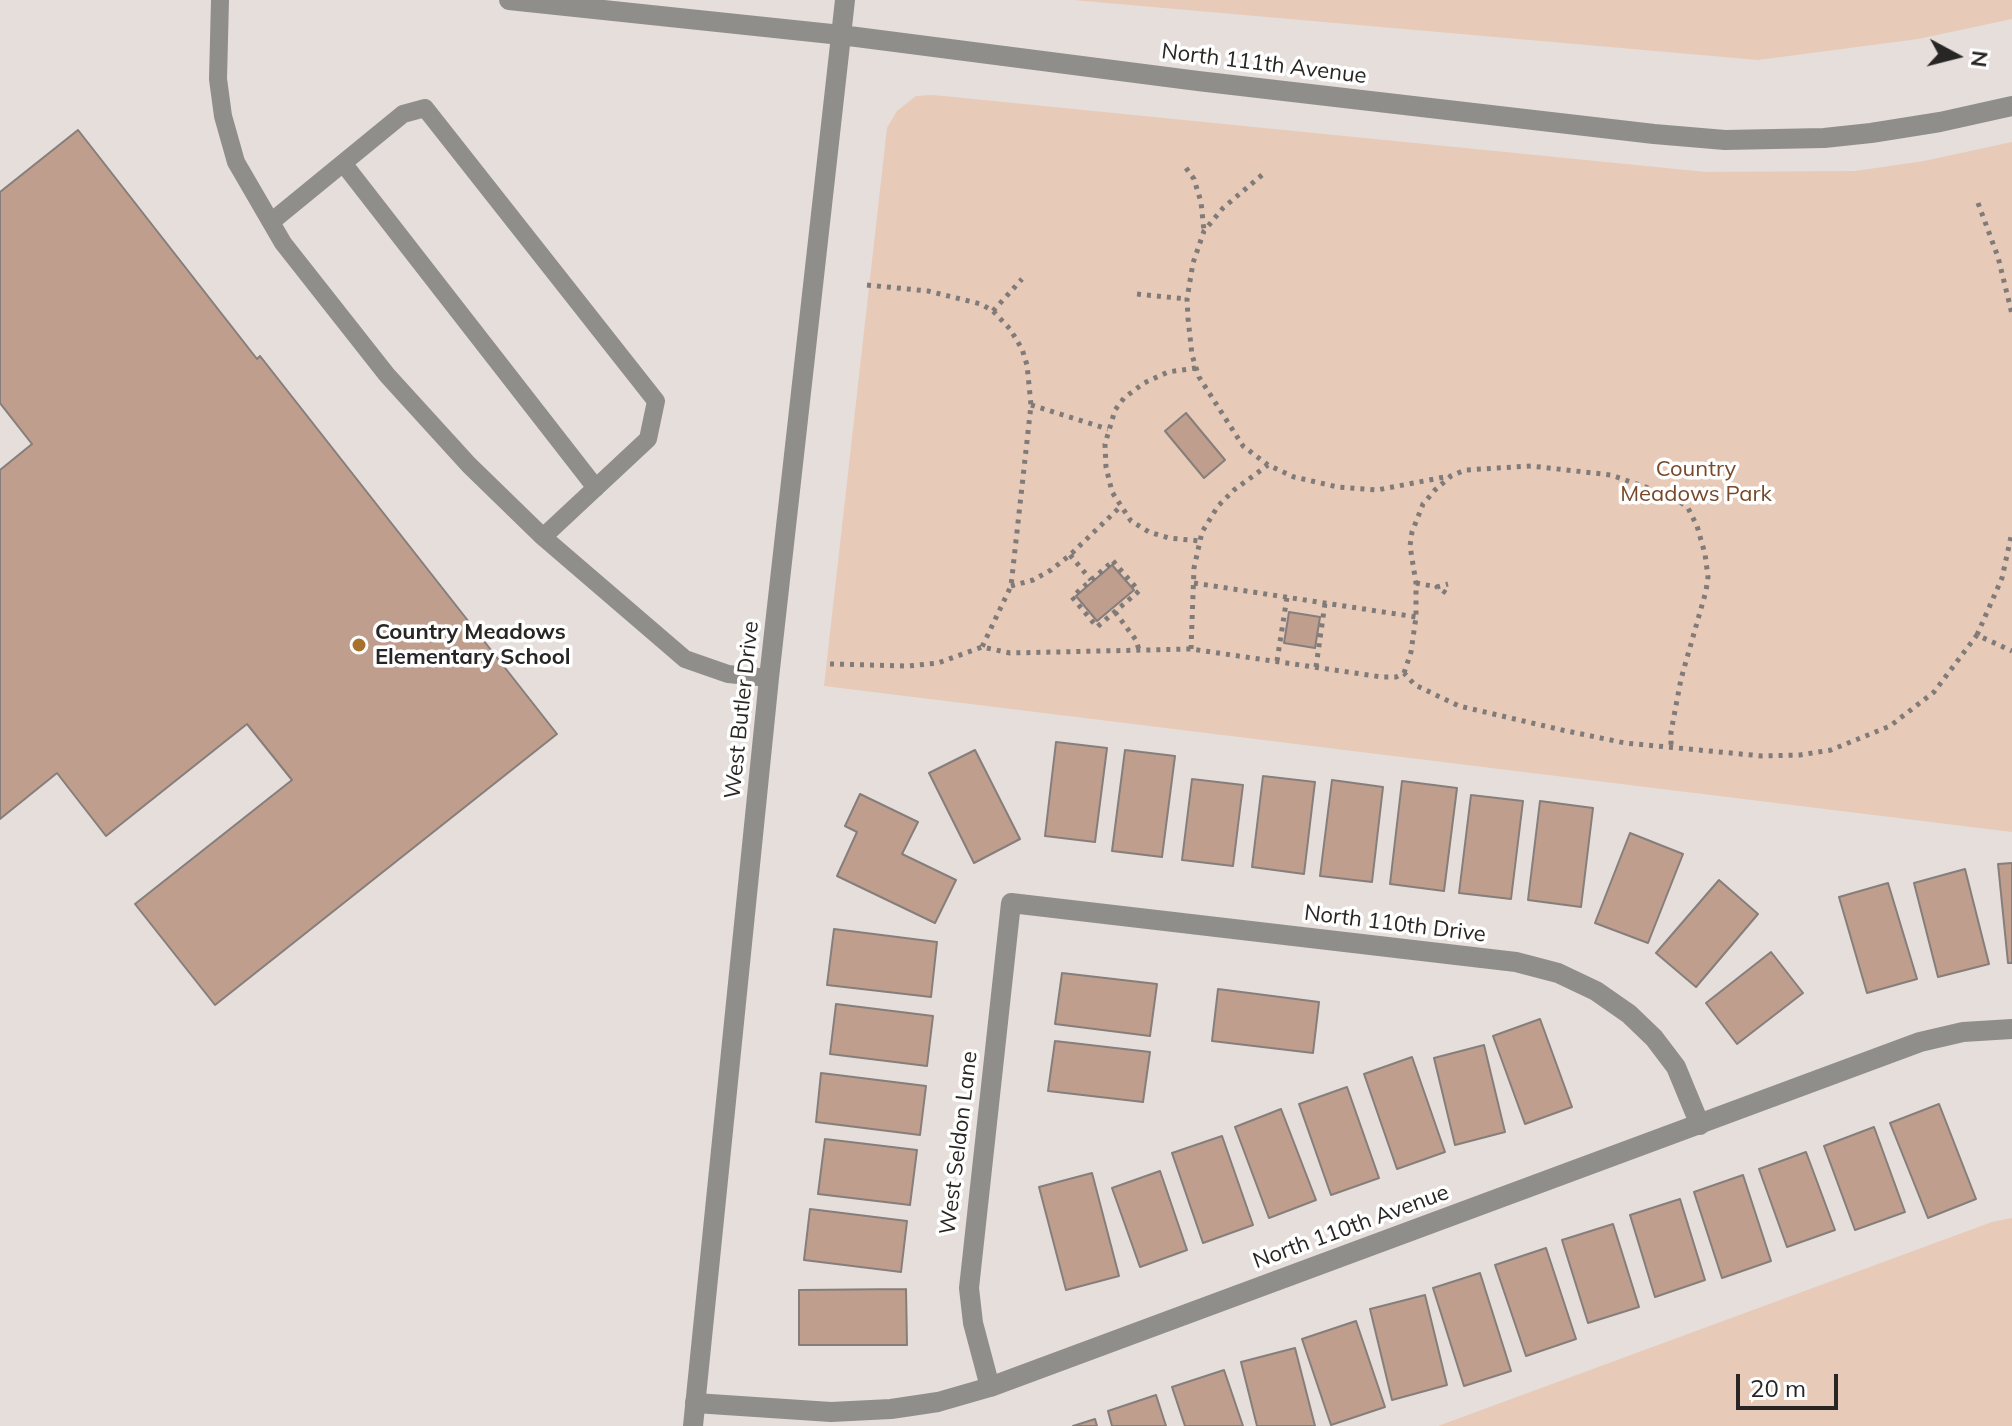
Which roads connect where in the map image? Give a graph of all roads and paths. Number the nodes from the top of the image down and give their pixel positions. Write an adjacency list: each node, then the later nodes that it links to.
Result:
1 (220, 0): 10 (lane)
2 (509, 0): 4 (street, North 111th Avenue)
3 (845, 0): 4 (street, West Butler Drive)
4 (841, 35): 5 (street, North 111th Avenue); 49 (street, West Butler Drive)
5 (2012, 106)
6 (343, 163): 10 (lane); 23 (lane); 23 (lane)
7 (1186, 168): 11 (path)
8 (1262, 175): 11 (path)
9 (1978, 203): 17 (path)
10 (271, 222): 26 (lane)
11 (1204, 231): 15 (path)
12 (1022, 279): 16 (path)
13 (867, 285): 16 (path)
14 (1137, 294): 15 (path)
15 (1187, 299): 18 (path)
16 (993, 311): 19 (path)
17 (2012, 314)
18 (1196, 368): 20 (path); 21 (path)
19 (1031, 405): 20 (path); 33 (path)
20 (1108, 429): 24 (path)
21 (1268, 465): 22 (path); 27 (path)
22 (1451, 476): 31 (path); 50 (path)
23 (596, 488): 26 (lane)
24 (1120, 507): 27 (path); 28 (path)
25 (2012, 532): 40 (path)
26 (543, 537): 49 (lane)
27 (1200, 541): 30 (path)
28 (1070, 555): 29 (path); 33 (path)
29 (1091, 580): 38 (path); 38 (path)
30 (1194, 583): 36 (path); 42 (path)
31 (1416, 583): 34 (path); 39 (path)
32 (1448, 584): 34 (path)
33 (1011, 586): 41 (path)
34 (1437, 587): 35 (path)
35 (1446, 593)
36 (1287, 597): 37 (path); 45 (path)
37 (1325, 603): 39 (path); 47 (path)
38 (1115, 612): 43 (path)
39 (1416, 617): 48 (path)
40 (1977, 635): 44 (path); 50 (path)
41 (982, 647): 43 (path); 46 (path)
42 (1191, 649): 43 (path); 45 (path)
43 (1139, 650)
44 (2012, 651)
45 (1277, 661): 47 (path)
46 (830, 664)
47 (1316, 667): 48 (path)
48 (1404, 673): 50 (path)
49 (769, 678): 55 (street, West Butler Drive)
50 (1671, 747)
51 (1011, 903): 53 (street, North 110th Drive); 54 (street, West Seldon Lane)
52 (2012, 1029): 53 (street, North 110th Avenue)
53 (1700, 1125): 54 (street, North 110th Avenue)
54 (990, 1387): 55 (street, North 110th Avenue)
55 (695, 1403): 56 (street, West Butler Drive)
56 (693, 1426)

